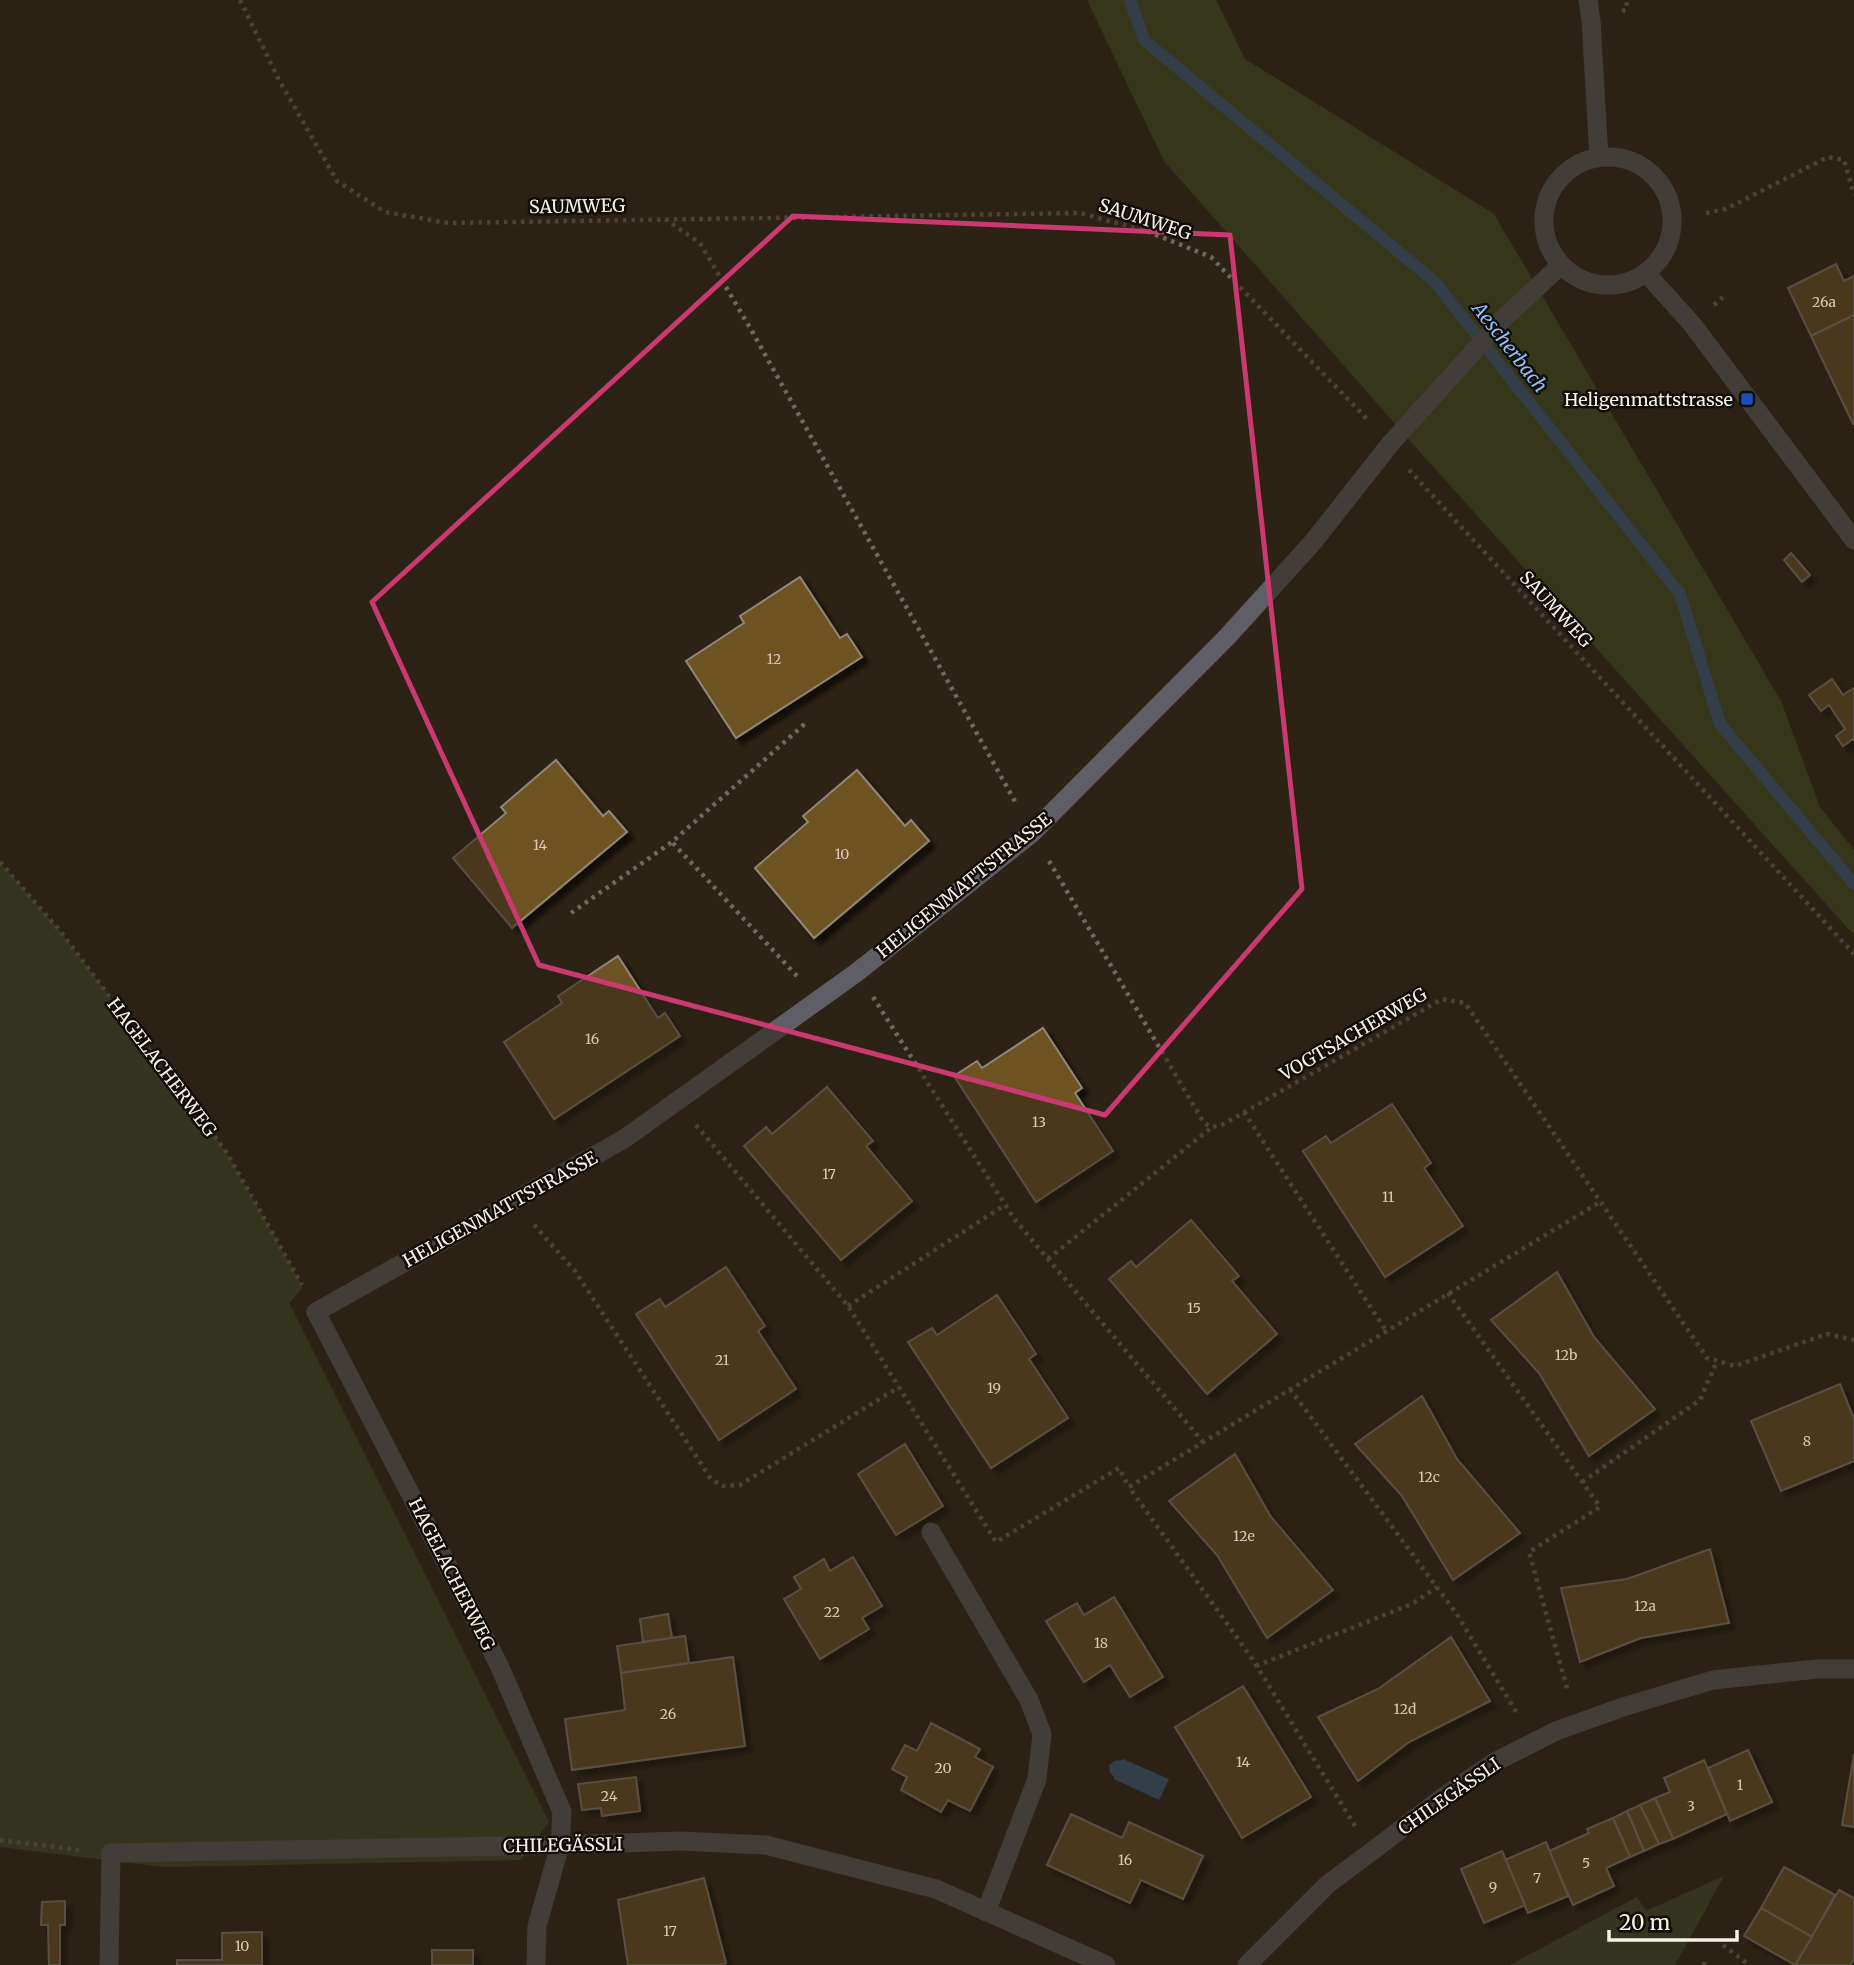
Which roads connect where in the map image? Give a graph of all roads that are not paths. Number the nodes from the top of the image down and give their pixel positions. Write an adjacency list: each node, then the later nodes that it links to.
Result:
1 (1588, 0): 2 (street)
2 (1599, 158): 3 (street); 4 (street)
3 (1562, 265): 4 (street); 6 (street, HELIGENMATTSTRASSE)
4 (1646, 274): 5 (street)
5 (1854, 540)
6 (316, 1312): 9 (street, HAGELACHERWEG)
7 (931, 1532): 10 (street)
8 (1854, 1670): 14 (street, CHILEGÄSSLI)
9 (560, 1845): 10 (street, CHILEGÄSSLI); 11 (street, CHILEGÄSSLI); 12 (street, HAGELACHERWEG)
10 (986, 1912): 13 (street, CHILEGÄSSLI)
11 (109, 1965)
12 (536, 1965)
13 (1106, 1965)
14 (1247, 1965)

